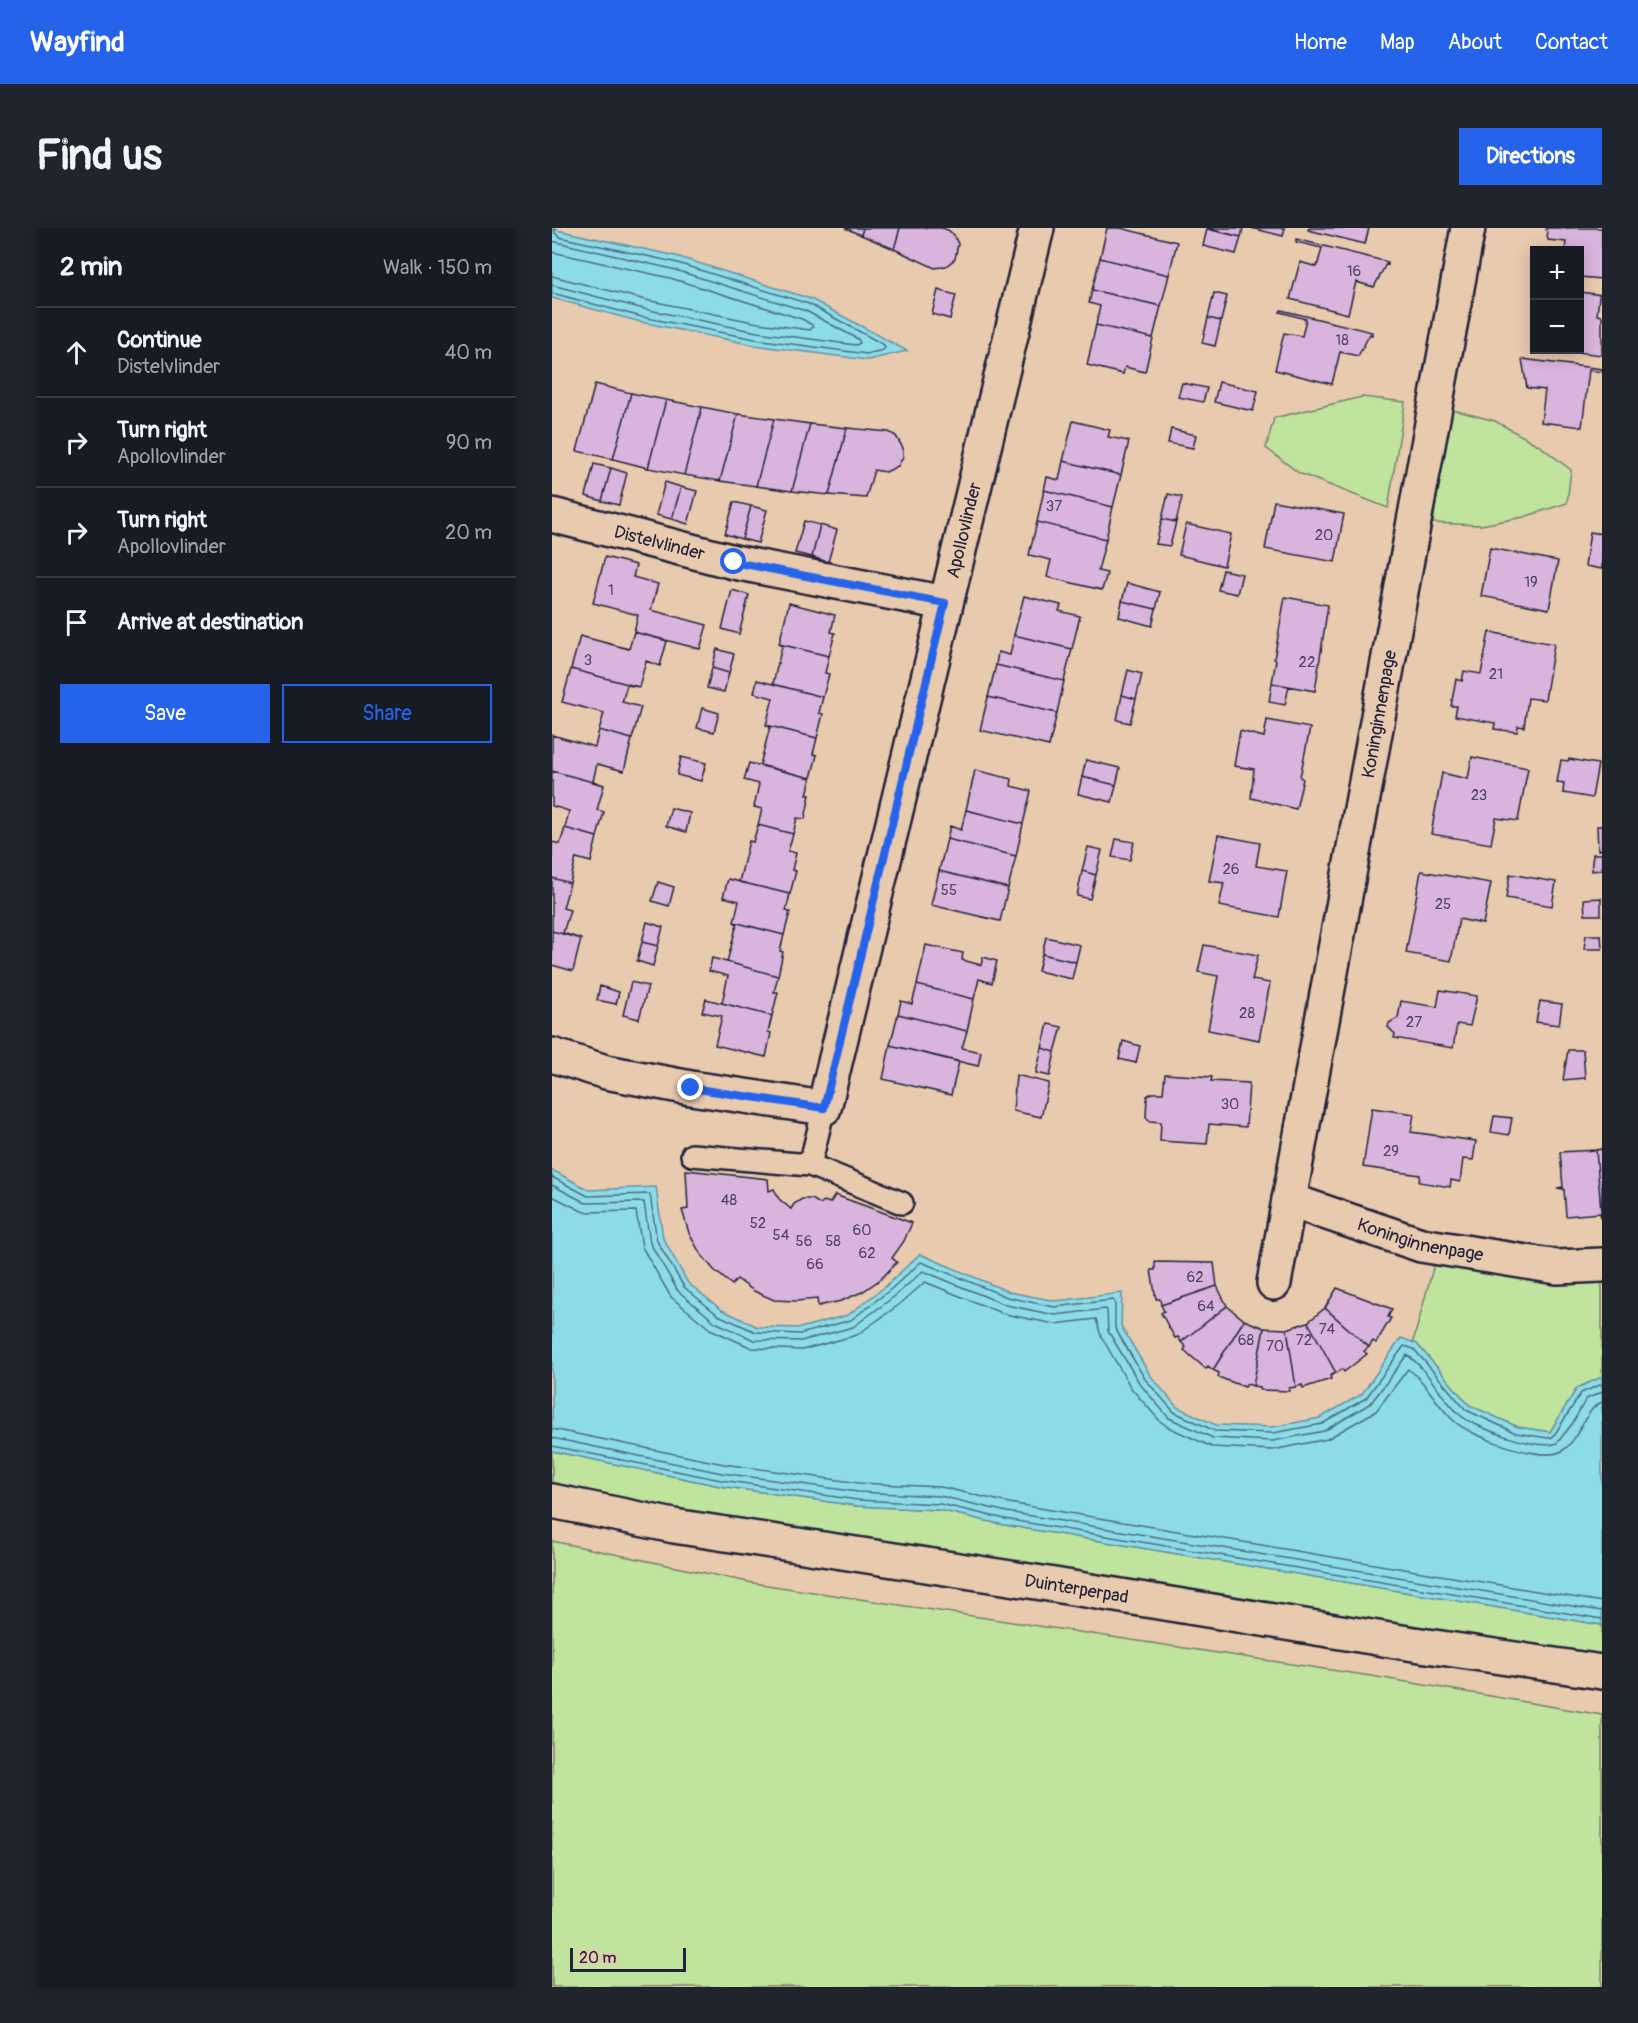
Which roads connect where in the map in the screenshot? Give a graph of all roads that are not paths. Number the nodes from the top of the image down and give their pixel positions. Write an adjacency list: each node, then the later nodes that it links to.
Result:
1 (1037, 228): 4 (street, Apollovlinder)
2 (1468, 228): 9 (street, Koninginnenpage)
3 (552, 515): 4 (street, Distelvlinder)
4 (945, 603): 6 (street, Apollovlinder)
5 (552, 1055): 6 (street)
6 (824, 1108): 8 (lane)
7 (692, 1155): 8 (lane)
8 (810, 1165): 10 (lane)
9 (1289, 1200): 11 (street, Koninginnenpage); 12 (street, Koninginnenpage)
10 (902, 1203)
11 (1602, 1265)
12 (1274, 1283)
13 (552, 1501): 14 (street, Duinterperpad)
14 (1602, 1672)

